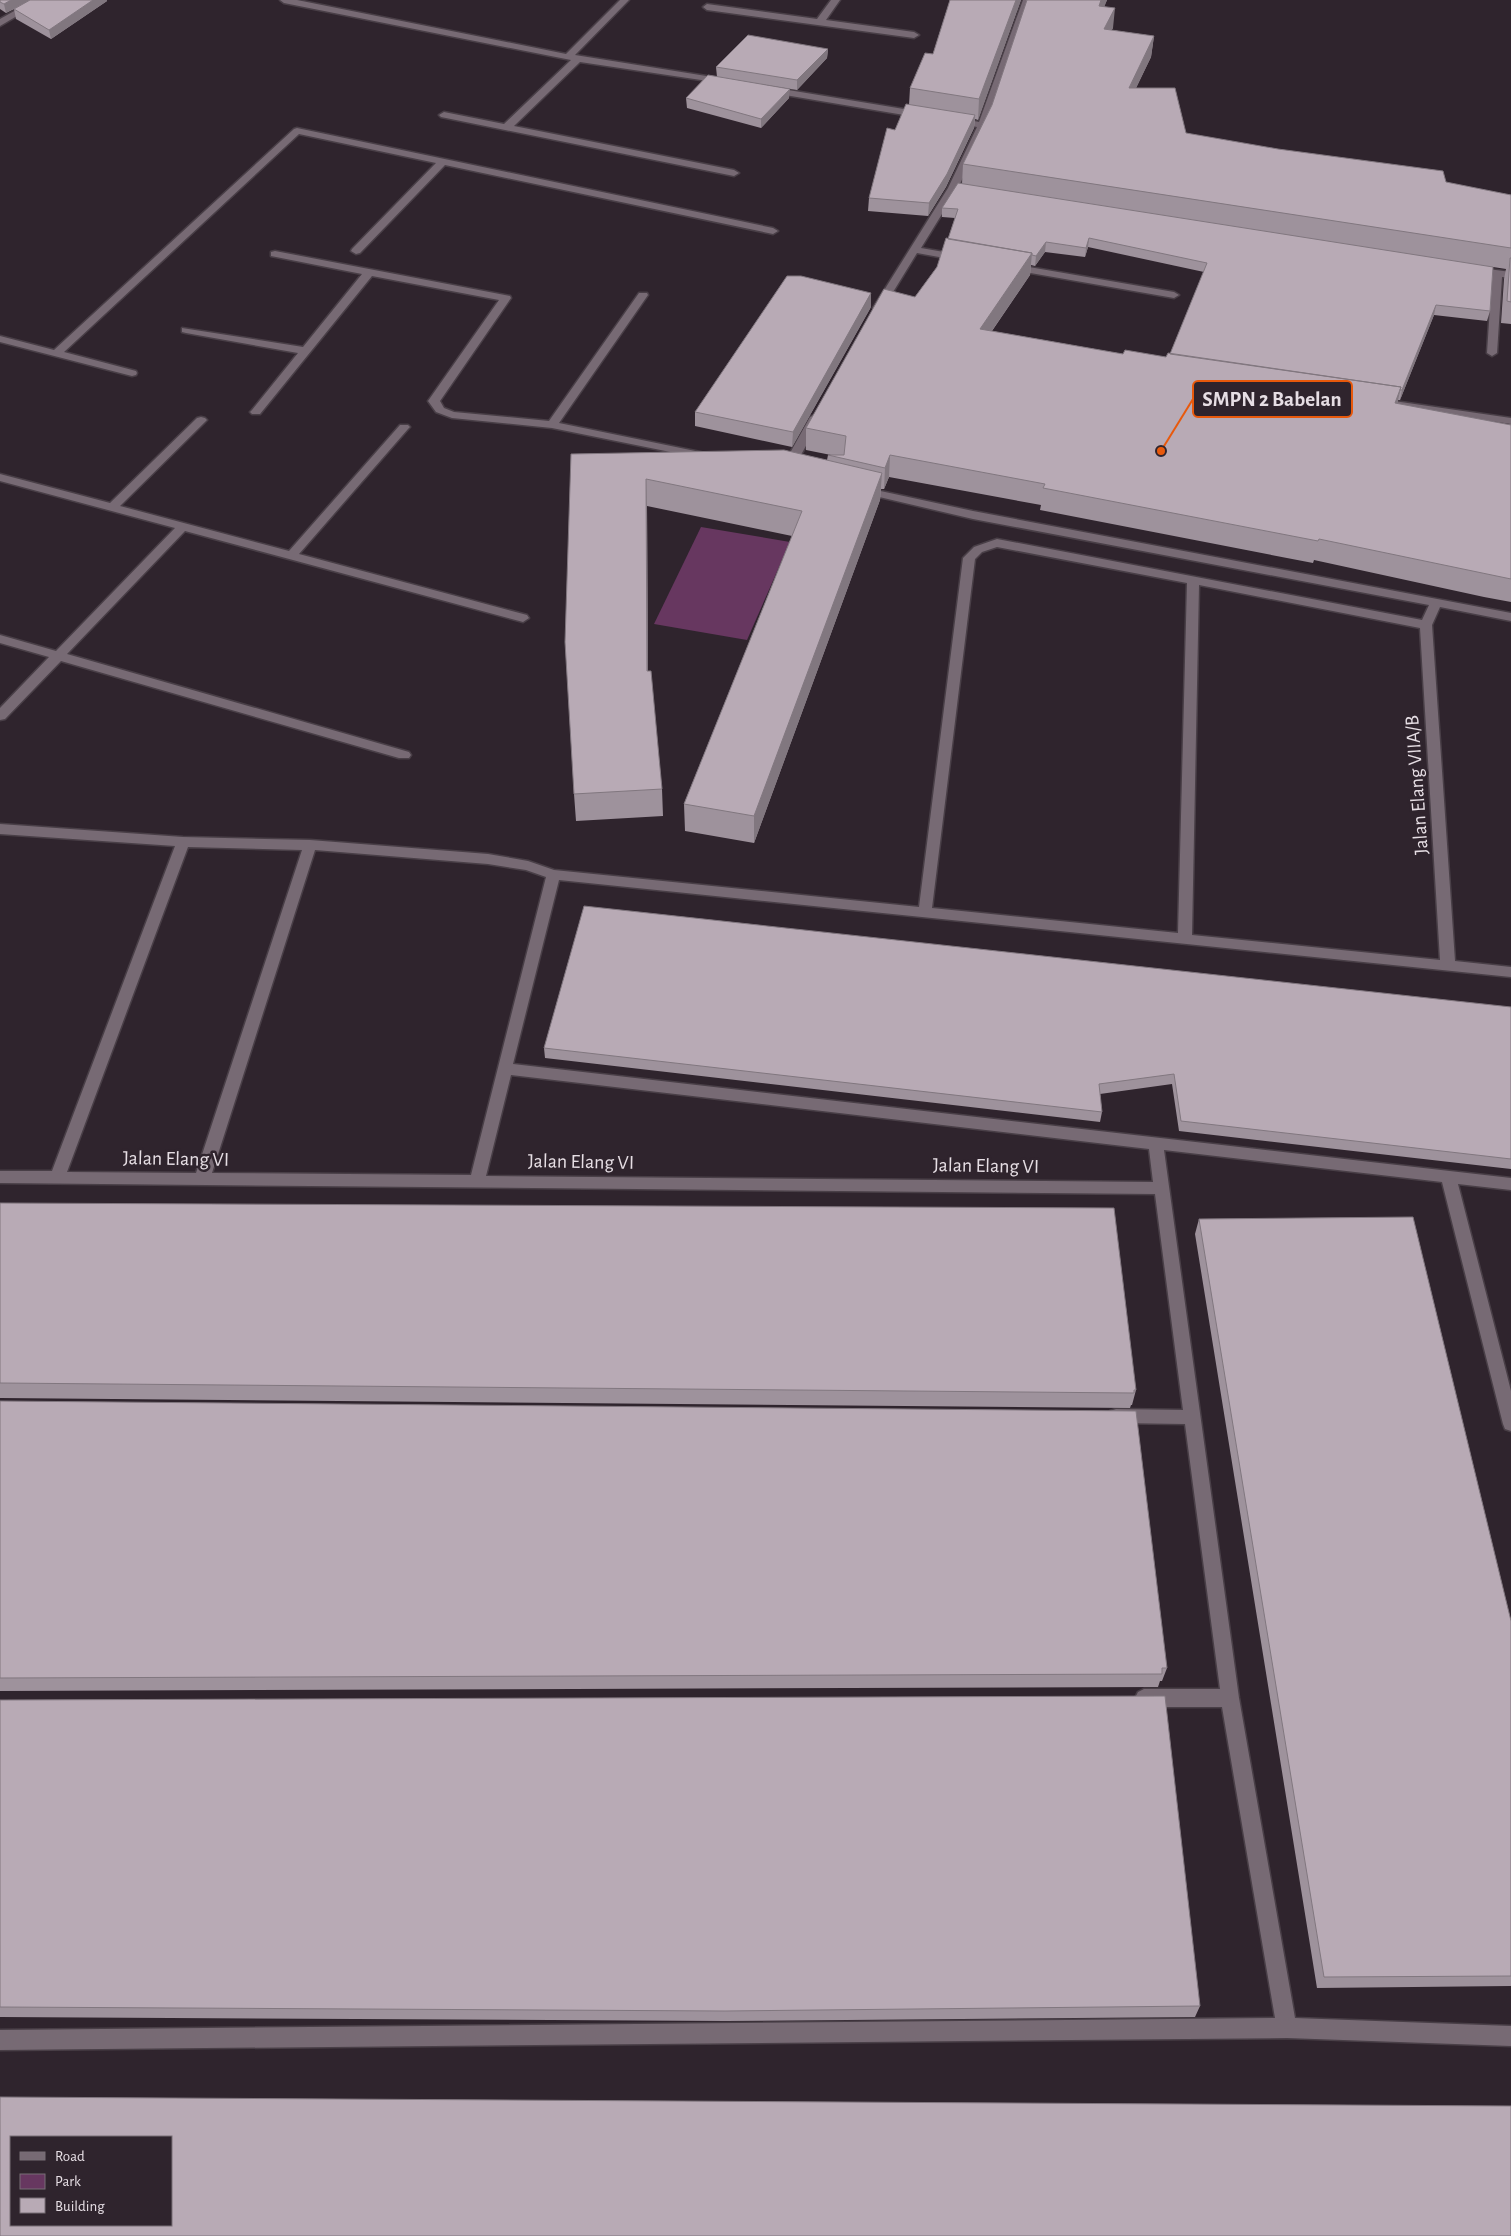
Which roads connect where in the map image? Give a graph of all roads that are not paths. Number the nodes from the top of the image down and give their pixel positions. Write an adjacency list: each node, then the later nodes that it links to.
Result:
1 (40, 0): 8 (street)
2 (284, 0): 10 (street)
3 (625, 0): 10 (street)
4 (836, 0): 7 (street)
5 (1027, 0): 15 (street)
6 (707, 7): 7 (street)
7 (820, 22): 9 (street)
8 (0, 23)
9 (914, 35)
10 (568, 56): 11 (street)
11 (579, 58): 12 (street); 16 (street)
12 (737, 84)
13 (756, 88): 15 (street)
14 (444, 115): 16 (street)
15 (983, 125): 20 (street)
16 (507, 128): 18 (street)
17 (443, 162): 19 (street); 21 (street); 35 (street)
18 (734, 173)
19 (773, 231)
20 (916, 250): 23 (street); 31 (street)
21 (356, 252)
22 (275, 254): 26 (street)
23 (973, 260)
24 (1001, 265): 30 (street)
25 (1467, 269): 27 (street)
26 (369, 272): 34 (street); 43 (street)
27 (1497, 274): 28 (street); 36 (street)
28 (1511, 275)
29 (643, 294): 43 (street)
30 (1174, 294)
31 (873, 315)
32 (186, 330): 34 (street)
33 (0, 339): 35 (street)
34 (305, 351): 40 (street)
35 (56, 354): 37 (street)
36 (1492, 354)
37 (132, 373)
38 (1385, 402): 42 (street)
39 (822, 406): 46 (street)
40 (256, 412)
41 (201, 420): 49 (street)
42 (1511, 421)
43 (552, 424): 45 (street)
44 (404, 427): 51 (street)
45 (717, 459)
46 (785, 473)
47 (0, 477): 49 (street)
48 (851, 488): 53 (street)
49 (112, 507): 50 (street)
50 (183, 526): 51 (street); 58 (street)
51 (291, 556): 55 (street)
52 (1193, 582): 56 (street); 65 (street); 66 (street)
53 (1436, 602): 54 (street); 56 (street, Jalan Elang VIIA/B)
54 (1511, 617)
55 (523, 618)
56 (1426, 625): 67 (street, Jalan Elang VIIA/B)
57 (0, 639): 58 (street)
58 (59, 656): 59 (street); 60 (street)
59 (0, 716)
60 (404, 755)
61 (0, 829): 62 (street)
62 (183, 842): 63 (street); 72 (street)
63 (310, 846): 64 (street); 74 (street)
64 (553, 875): 65 (street); 69 (street)
65 (925, 913): 66 (street)
66 (1185, 940): 67 (street)
67 (1448, 967): 68 (street)
68 (1511, 972)
69 (504, 1069): 70 (street); 75 (street)
70 (1156, 1144): 73 (street); 77 (street)
71 (0, 1177): 72 (street, Jalan Elang VI)
72 (57, 1178): 74 (street, Jalan Elang VI)
73 (1449, 1178): 76 (street); 80 (street)
74 (202, 1179): 75 (street, Jalan Elang VI)
75 (477, 1182): 77 (street, Jalan Elang VI)
76 (1511, 1184)
77 (1162, 1188): 79 (street)
78 (1102, 1416): 79 (street)
79 (1192, 1417): 82 (street)
80 (1511, 1424)
81 (1130, 1698): 82 (street)
82 (1230, 1698): 83 (street)
83 (1288, 2028): 84 (street); 85 (street)
84 (1511, 2036)
85 (0, 2040)

